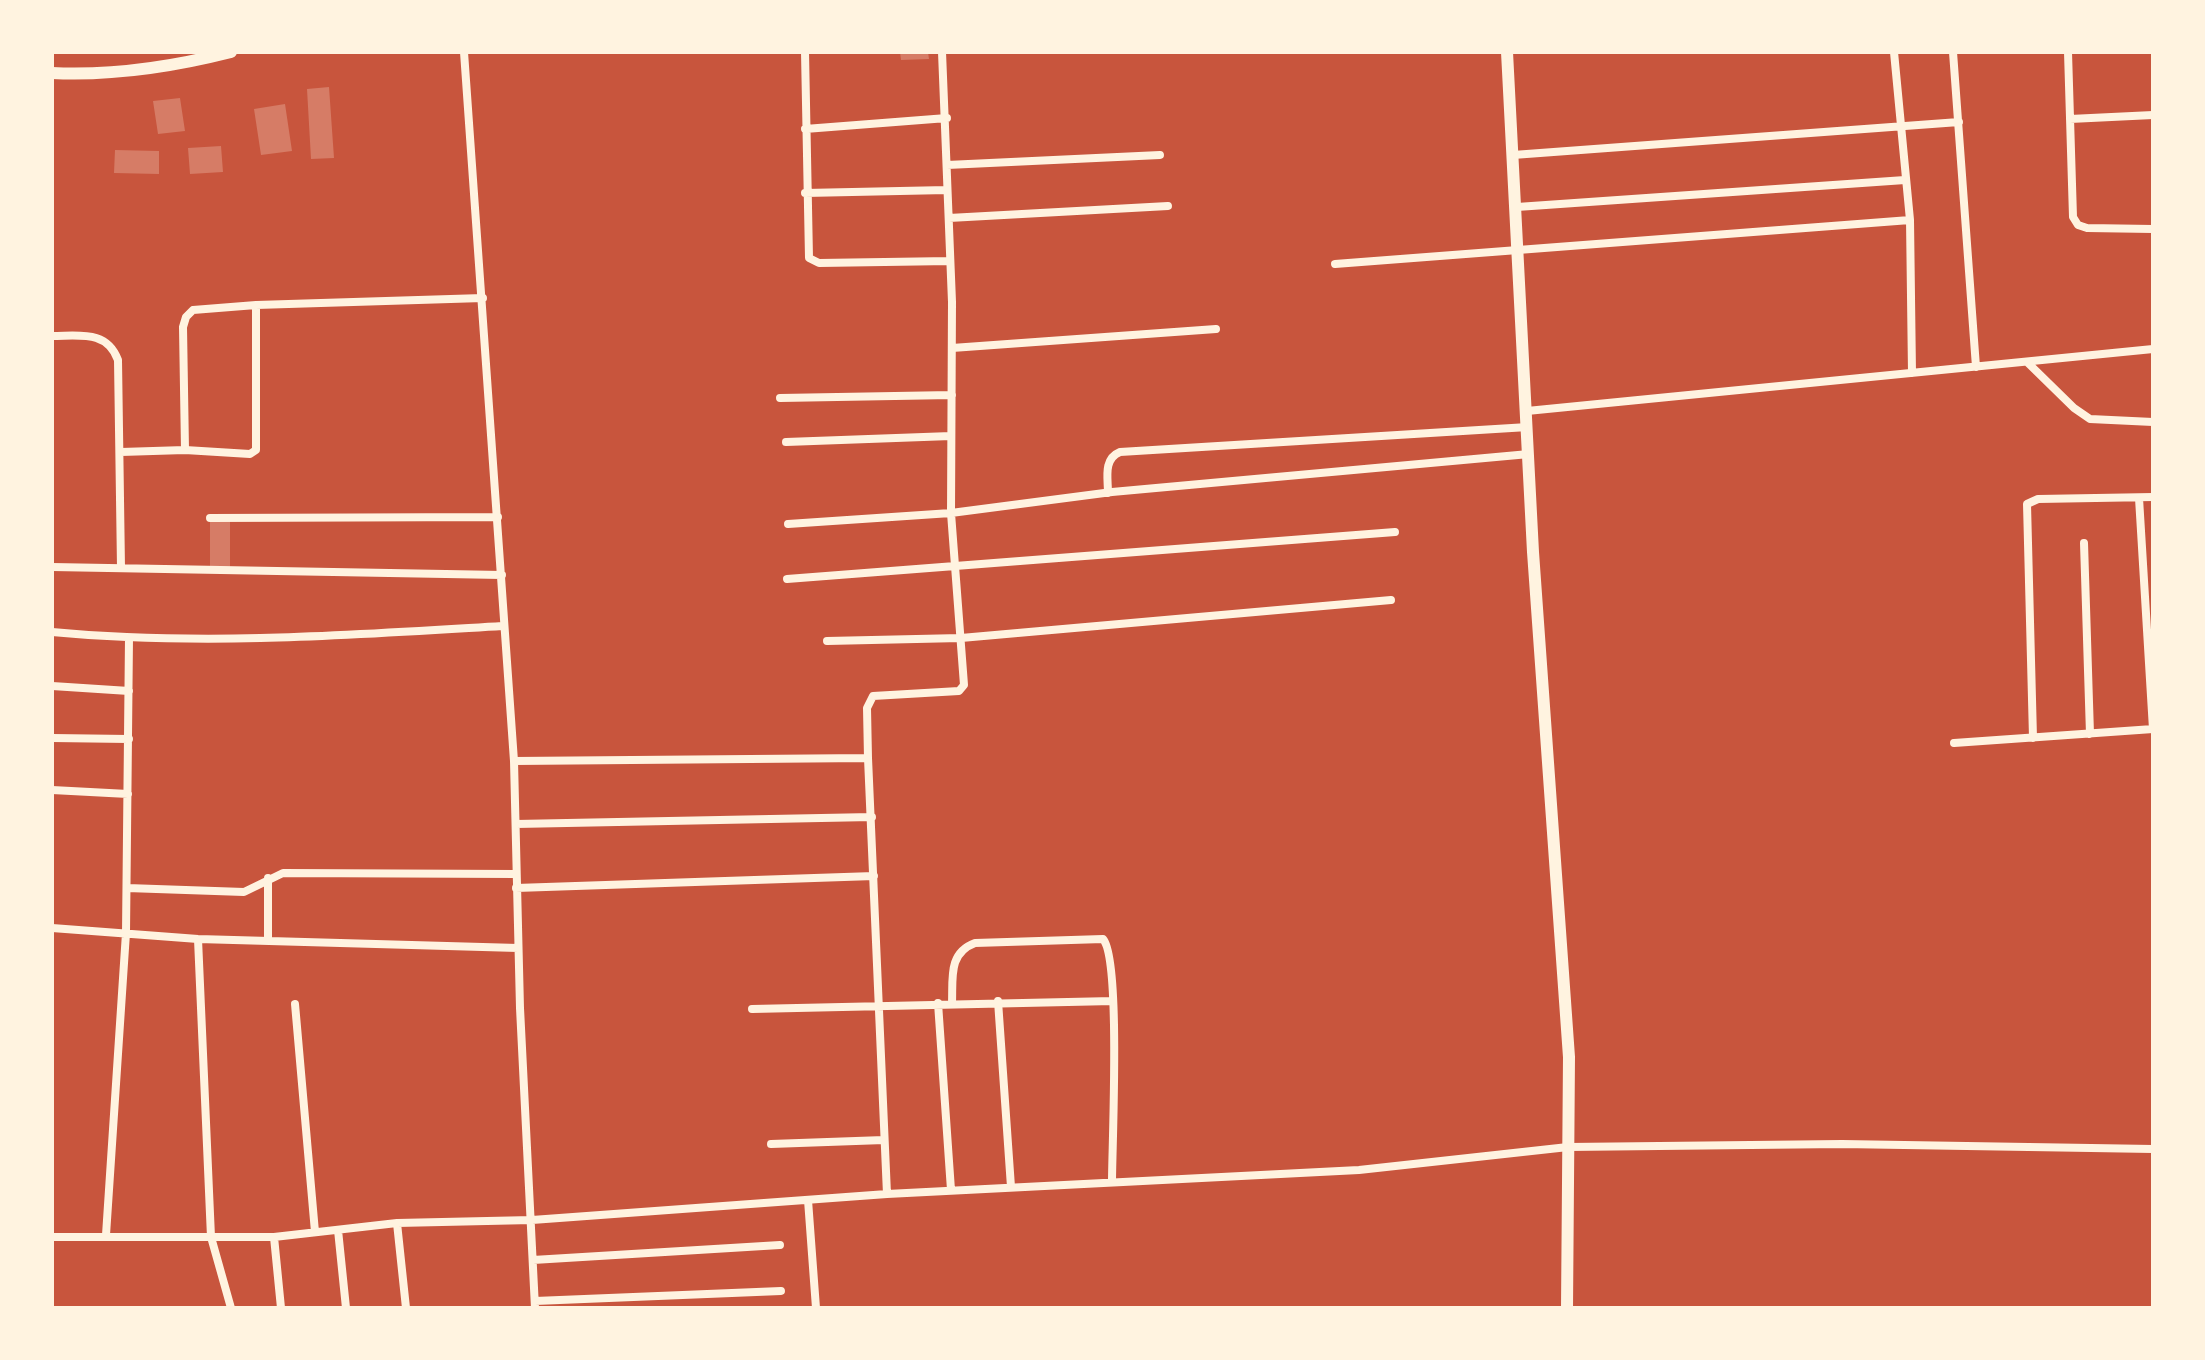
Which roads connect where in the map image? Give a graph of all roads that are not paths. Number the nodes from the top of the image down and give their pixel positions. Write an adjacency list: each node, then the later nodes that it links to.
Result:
1 (231, 52): 9 (street)
2 (464, 52): 30 (street)
3 (805, 52): 15 (street)
4 (942, 52): 11 (street)
5 (1507, 52): 17 (street)
6 (1894, 52): 14 (street)
7 (1953, 52): 13 (street)
8 (2068, 52): 12 (street)
9 (52, 73)
10 (2153, 115): 12 (street)
11 (947, 118): 15 (street); 18 (street)
12 (2070, 119): 26 (street)
13 (1959, 122): 14 (street); 37 (street)
14 (1900, 127): 17 (street); 19 (street)
15 (805, 129): 21 (street)
16 (1160, 155): 18 (street)
17 (1513, 155): 23 (street)
18 (947, 165): 20 (street)
19 (1905, 180): 23 (street); 25 (street)
20 (947, 190): 21 (street); 24 (street)
21 (805, 193): 28 (street)
22 (1168, 206): 24 (street)
23 (1517, 207): 27 (street)
24 (949, 218): 28 (street)
25 (1910, 220): 27 (street); 38 (street)
26 (2153, 229)
27 (1519, 252): 29 (street); 41 (street)
28 (950, 261): 34 (street)
29 (1335, 264)
30 (483, 298): 31 (street); 53 (street)
31 (256, 305): 46 (street); 46 (street)
32 (1216, 329): 34 (street)
33 (52, 336): 47 (street)
34 (952, 348): 39 (street)
35 (2153, 349): 36 (street)
36 (2027, 362): 37 (street); 42 (street)
37 (1976, 367): 38 (street)
38 (1912, 373): 41 (street)
39 (952, 395): 40 (street); 44 (street)
40 (780, 398)
41 (1527, 411): 43 (street)
42 (2153, 422)
43 (1528, 427): 48 (street); 49 (street)
44 (951, 436): 45 (street); 52 (street)
45 (786, 442)
46 (185, 450): 47 (street)
47 (121, 452): 60 (street)
48 (1529, 454): 49 (street); 102 (street)
49 (1108, 493): 52 (street)
50 (2153, 497): 51 (street)
51 (2139, 498): 71 (street); 74 (street)
52 (951, 513): 55 (street); 59 (street)
53 (498, 517): 54 (street); 61 (street)
54 (210, 518)
55 (788, 524)
56 (1395, 532): 59 (street)
57 (2084, 543): 72 (street)
58 (52, 567): 60 (street)
59 (955, 567): 62 (street); 67 (street)
60 (121, 568): 61 (street)
61 (502, 575): 64 (street)
62 (787, 579)
63 (1391, 600): 67 (street)
64 (502, 626): 66 (street); 78 (street)
65 (52, 632): 66 (street)
66 (129, 638): 70 (street)
67 (961, 638): 68 (street); 77 (street)
68 (827, 641)
69 (52, 686): 70 (street)
70 (129, 691): 75 (street)
71 (2153, 729): 72 (street)
72 (2090, 734): 74 (street)
73 (52, 738): 75 (street)
74 (2033, 738): 76 (street)
75 (129, 739): 80 (street)
76 (1954, 743)
77 (868, 758): 78 (street); 81 (street)
78 (514, 761): 82 (street)
79 (52, 790): 80 (street)
80 (128, 794): 86 (street)
81 (872, 817): 82 (street); 84 (street)
82 (516, 824): 83 (street)
83 (516, 874): 85 (street); 87 (street)
84 (874, 876): 87 (street); 98 (street)
85 (268, 878): 86 (street); 91 (street)
86 (127, 888): 89 (street)
87 (516, 888): 92 (street)
88 (52, 928): 89 (street)
89 (126, 933): 90 (street); 113 (street)
90 (198, 939): 91 (street); 115 (street)
91 (268, 941): 92 (street)
92 (518, 948): 109 (street)
93 (998, 1001): 94 (street); 96 (street); 105 (street)
94 (1113, 1001): 96 (street); 104 (street)
95 (938, 1003): 96 (street); 98 (street); 106 (street)
96 (952, 1003)
97 (295, 1004): 112 (street)
98 (878, 1005): 99 (street); 100 (street)
99 (752, 1009)
100 (884, 1140): 101 (street); 107 (street)
101 (771, 1144)
102 (1568, 1147): 103 (street); 104 (street); 126 (street)
103 (2153, 1149)
104 (1112, 1182): 105 (street)
105 (1011, 1187): 106 (street)
106 (951, 1190): 107 (street)
107 (887, 1194): 108 (street)
108 (808, 1200): 109 (street); 125 (street)
109 (532, 1220): 110 (street); 118 (street)
110 (397, 1223): 111 (street); 124 (street)
111 (338, 1230): 112 (street); 123 (street)
112 (315, 1232): 116 (street)
113 (106, 1235): 114 (street); 115 (street)
114 (52, 1237)
115 (211, 1237): 116 (street); 121 (street)
116 (274, 1237): 122 (street)
117 (780, 1245): 118 (street)
118 (533, 1260): 120 (street)
119 (781, 1291): 120 (street)
120 (535, 1305)
121 (231, 1308)
122 (281, 1308)
123 (346, 1308)
124 (406, 1308)
125 (816, 1308)
126 (1567, 1308)

